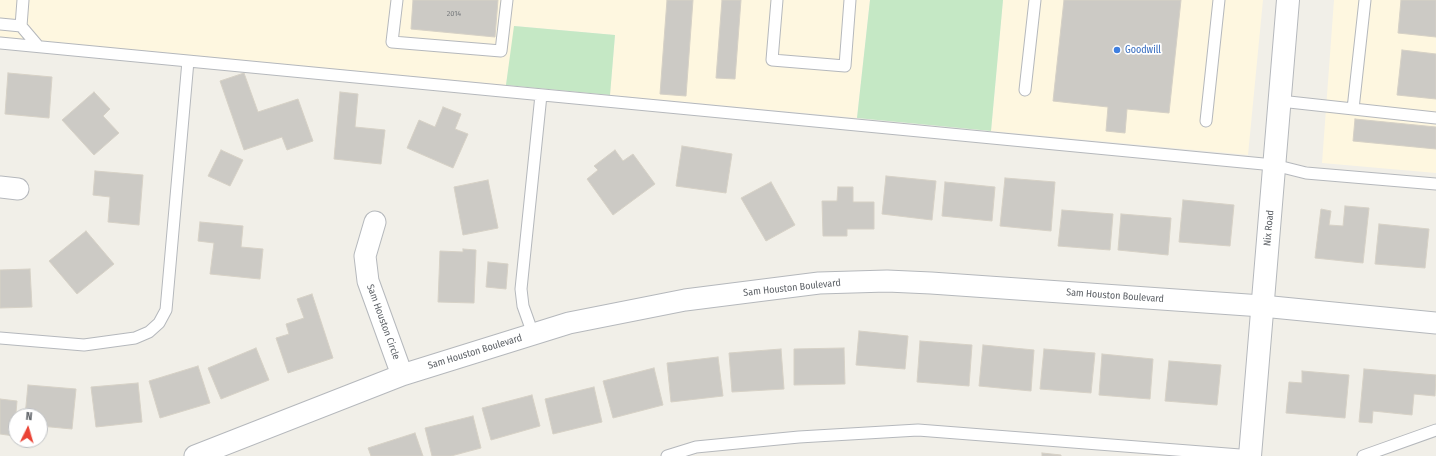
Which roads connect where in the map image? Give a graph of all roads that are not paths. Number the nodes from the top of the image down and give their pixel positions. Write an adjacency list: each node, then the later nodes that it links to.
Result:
1 (23, 0): 11 (lane)
2 (397, 0): 3 (lane)
3 (507, 0)
4 (777, 0): 5 (lane)
5 (850, 0)
6 (1034, 0): 15 (lane)
7 (1219, 0): 20 (lane)
8 (1288, 0): 17 (street, Nix Road)
9 (1365, 0): 18 (lane)
10 (0, 24): 11 (lane)
11 (21, 26): 13 (lane)
12 (0, 43): 13 (lane)
13 (38, 46): 14 (lane)
14 (188, 61): 16 (lane); 27 (lane)
15 (1025, 90)
16 (541, 95): 21 (lane); 26 (lane)
17 (1280, 101): 18 (lane); 21 (street, Nix Road)
18 (1354, 109): 19 (lane)
19 (1436, 118)
20 (1206, 121)
21 (1274, 165): 22 (lane); 24 (street, Nix Road)
22 (1436, 184)
23 (375, 222): 28 (street, Sam Houston Circle)
24 (1262, 306): 25 (street, Sam Houston Boulevard); 26 (street, Sam Houston Boulevard); 32 (street, Nix Road)
25 (1436, 323)
26 (533, 334): 28 (street, Sam Houston Boulevard)
27 (0, 338)
28 (402, 375): 30 (street, Sam Houston Boulevard)
29 (1436, 430): 34 (lane)
30 (195, 456)
31 (667, 456): 32 (lane)
32 (1250, 456): 33 (lane)
33 (1253, 456)
34 (1363, 456)

